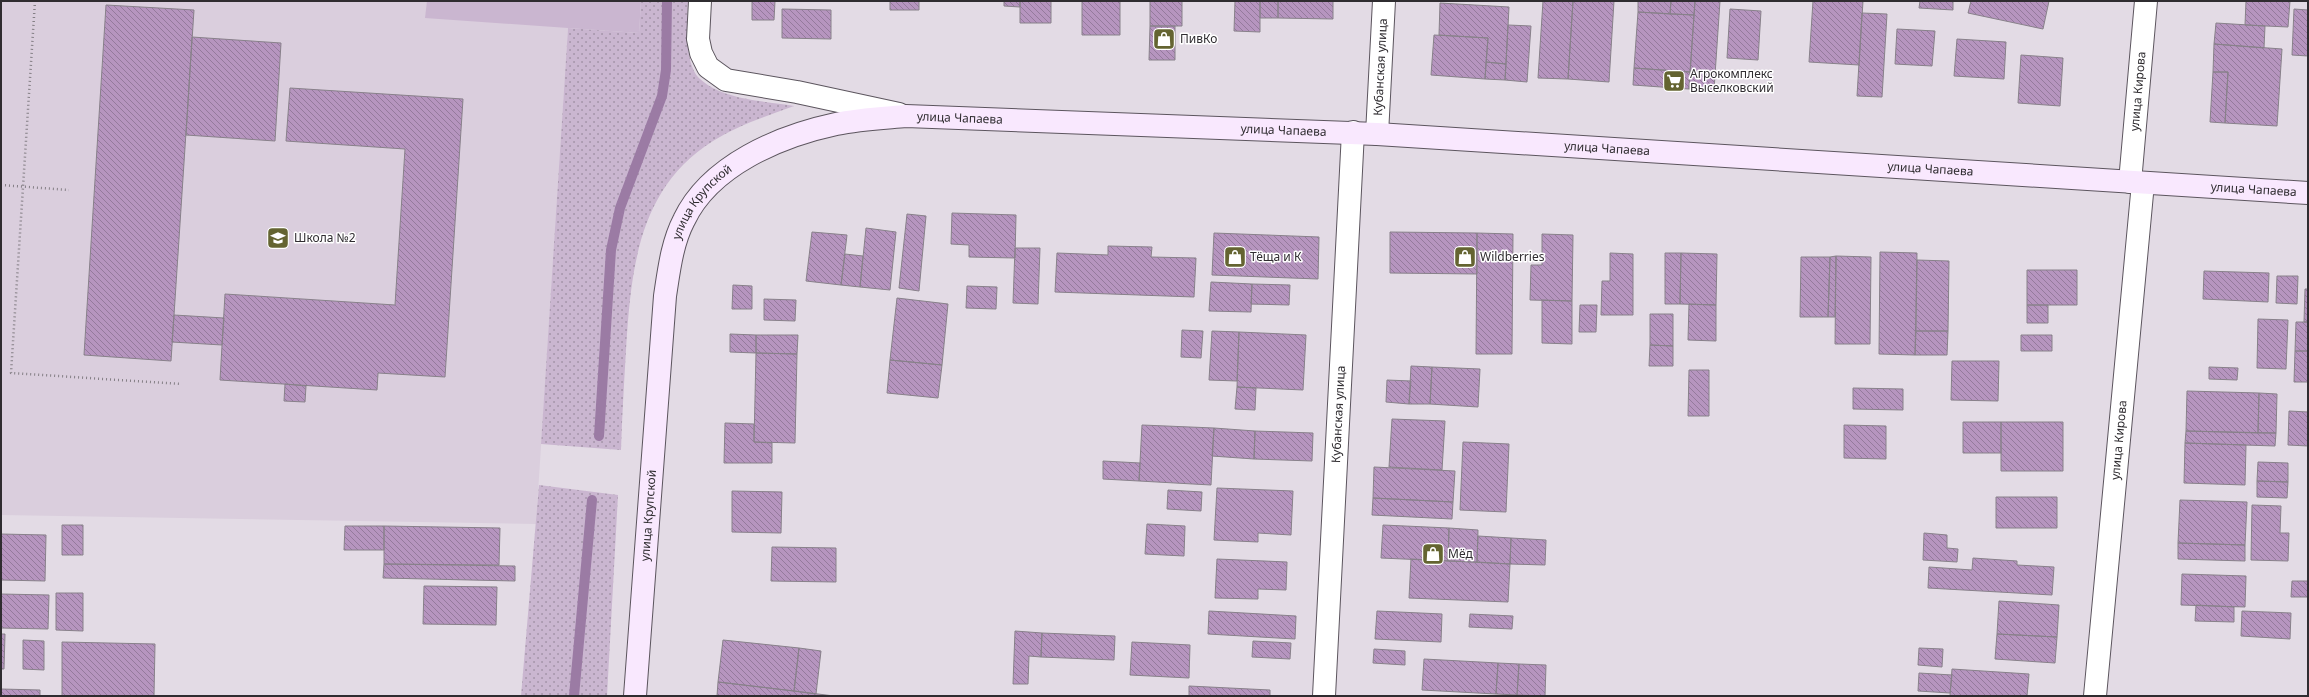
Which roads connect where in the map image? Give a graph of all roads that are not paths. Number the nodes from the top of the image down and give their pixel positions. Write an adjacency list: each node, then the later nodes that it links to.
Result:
1 (700, 1): 4 (street)
2 (1384, 1): 6 (street, Кубанская улица)
3 (2146, 1): 7 (street, улица Кирова)
4 (906, 116): 5 (street, улица Чапаева); 9 (street, улица Крупской)
5 (1353, 132): 6 (street, улица Чапаева); 10 (street, Кубанская улица)
6 (1377, 134): 7 (street, улица Чапаева)
7 (2137, 183): 8 (street, улица Чапаева); 11 (street, улица Кирова)
8 (2308, 193)
9 (635, 696)
10 (1324, 696)
11 (2095, 696)

